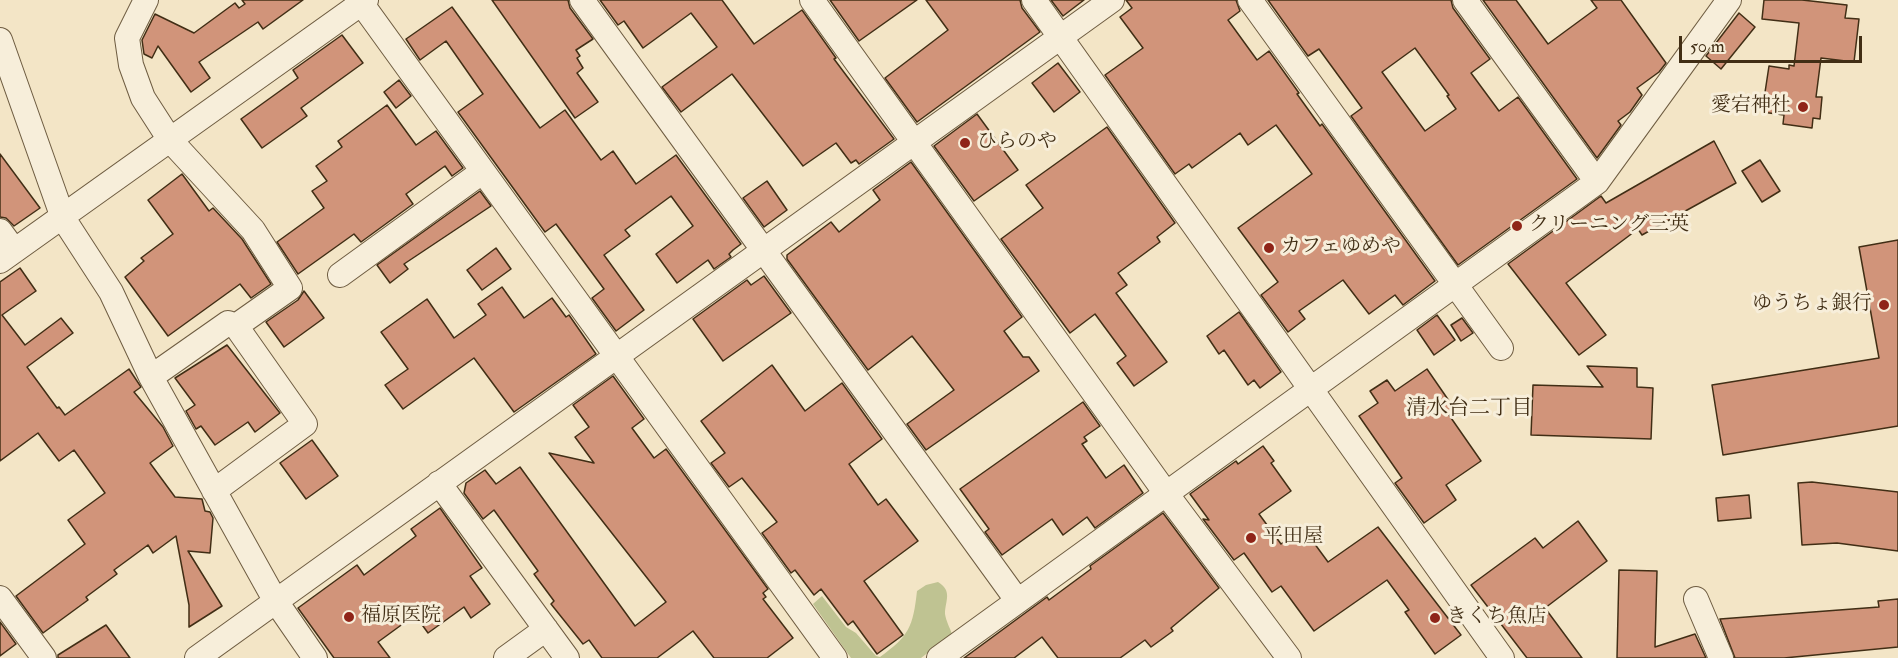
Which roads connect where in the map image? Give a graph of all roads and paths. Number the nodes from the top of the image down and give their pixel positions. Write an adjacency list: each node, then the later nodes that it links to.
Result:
1 (146, 0): 12 (street)
2 (582, 0): 18 (street)
3 (812, 0): 13 (street)
4 (1034, 0): 10 (street)
5 (1112, 0): 10 (street)
6 (1250, 0): 21 (street)
7 (1465, 0): 15 (street)
8 (1729, 0): 15 (street)
9 (362, 1): 12 (street); 14 (street)
10 (1061, 37): 13 (street); 26 (street)
11 (0, 40): 16 (street)
12 (170, 140): 16 (street); 22 (street)
13 (915, 142): 18 (street); 29 (street)
14 (482, 172): 20 (street); 24 (street)
15 (1597, 182): 21 (street)
16 (63, 218): 19 (street); 25 (street)
17 (0, 231): 19 (street)
18 (763, 250): 24 (street); 33 (street)
19 (7, 256)
20 (340, 275)
21 (1455, 285): 23 (street); 26 (street)
22 (236, 326): 25 (street); 28 (street)
23 (1501, 348)
24 (614, 356): 27 (street); 40 (street)
25 (151, 377): 28 (street)
26 (1311, 387): 29 (street); 43 (street)
27 (439, 483): 32 (street); 34 (street)
28 (214, 491): 32 (street)
29 (1165, 492): 33 (street); 42 (street)
30 (0, 598): 35 (street)
31 (1696, 598): 44 (street)
32 (275, 600): 36 (street); 37 (street)
33 (1017, 600): 41 (street)
34 (546, 629): 38 (street); 39 (street)
35 (44, 658)
36 (197, 658)
37 (315, 658)
38 (506, 658)
39 (567, 658)
40 (835, 658)
41 (939, 658)
42 (1288, 658)
43 (1502, 658)
44 (1721, 658)

